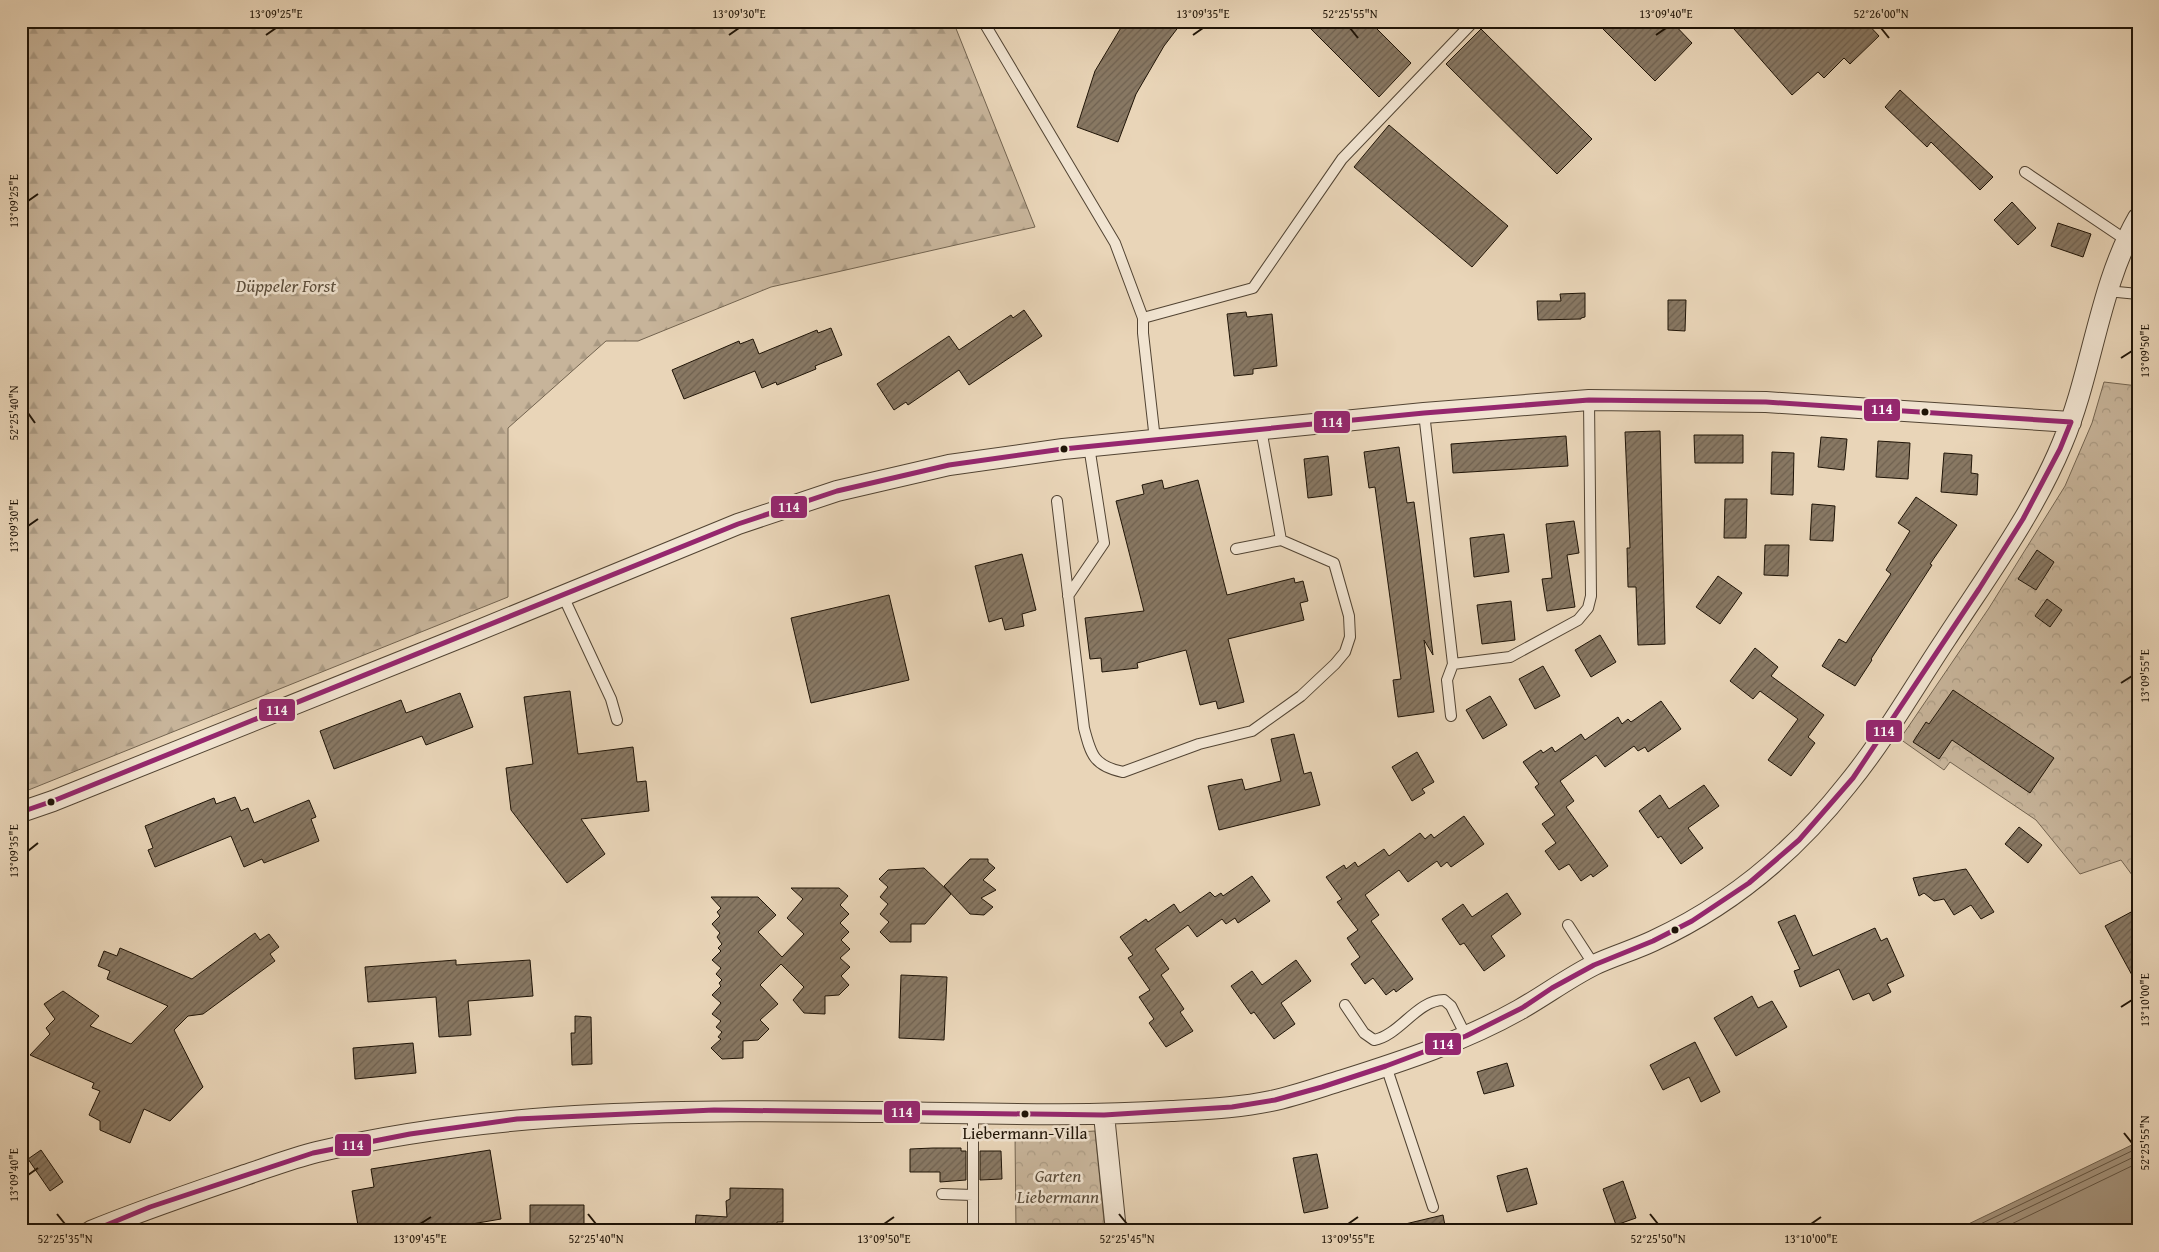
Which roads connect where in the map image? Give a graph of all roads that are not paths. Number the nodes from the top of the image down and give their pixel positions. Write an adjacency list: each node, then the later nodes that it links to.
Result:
1 (983, 21): 8 (lane)
2 (1474, 21): 8 (lane)
3 (2025, 172): 5 (lane)
4 (2138, 218): 5 (street)
5 (2126, 240): 6 (street)
6 (2107, 291): 7 (lane); 11 (street)
7 (2138, 294)
8 (1143, 318): 13 (lane)
9 (1588, 400): 10 (street); 11 (street); 20 (lane)
10 (1424, 413): 12 (street); 20 (lane)
11 (2071, 422): 25 (street)
12 (1262, 429): 13 (street); 16 (lane)
13 (1155, 440): 14 (street)
14 (1089, 446): 18 (street); 19 (lane)
15 (1057, 502): 19 (lane)
16 (1281, 540): 17 (lane); 19 (lane)
17 (1236, 549)
18 (563, 596): 22 (lane); 23 (street)
19 (1068, 596)
20 (1453, 664): 21 (lane)
21 (1451, 716)
22 (617, 720)
23 (21, 812)
24 (1568, 925): 25 (lane)
25 (1594, 965): 27 (street)
26 (1345, 1005): 27 (lane)
27 (1466, 1036): 28 (street)
28 (1386, 1066): 30 (street); 33 (lane)
29 (973, 1113): 30 (street); 32 (lane); 34 (street)
30 (1104, 1115): 36 (street)
31 (942, 1194): 32 (lane)
32 (973, 1195): 35 (lane)
33 (1433, 1207)
34 (91, 1231)
35 (973, 1231)
36 (1116, 1231)

